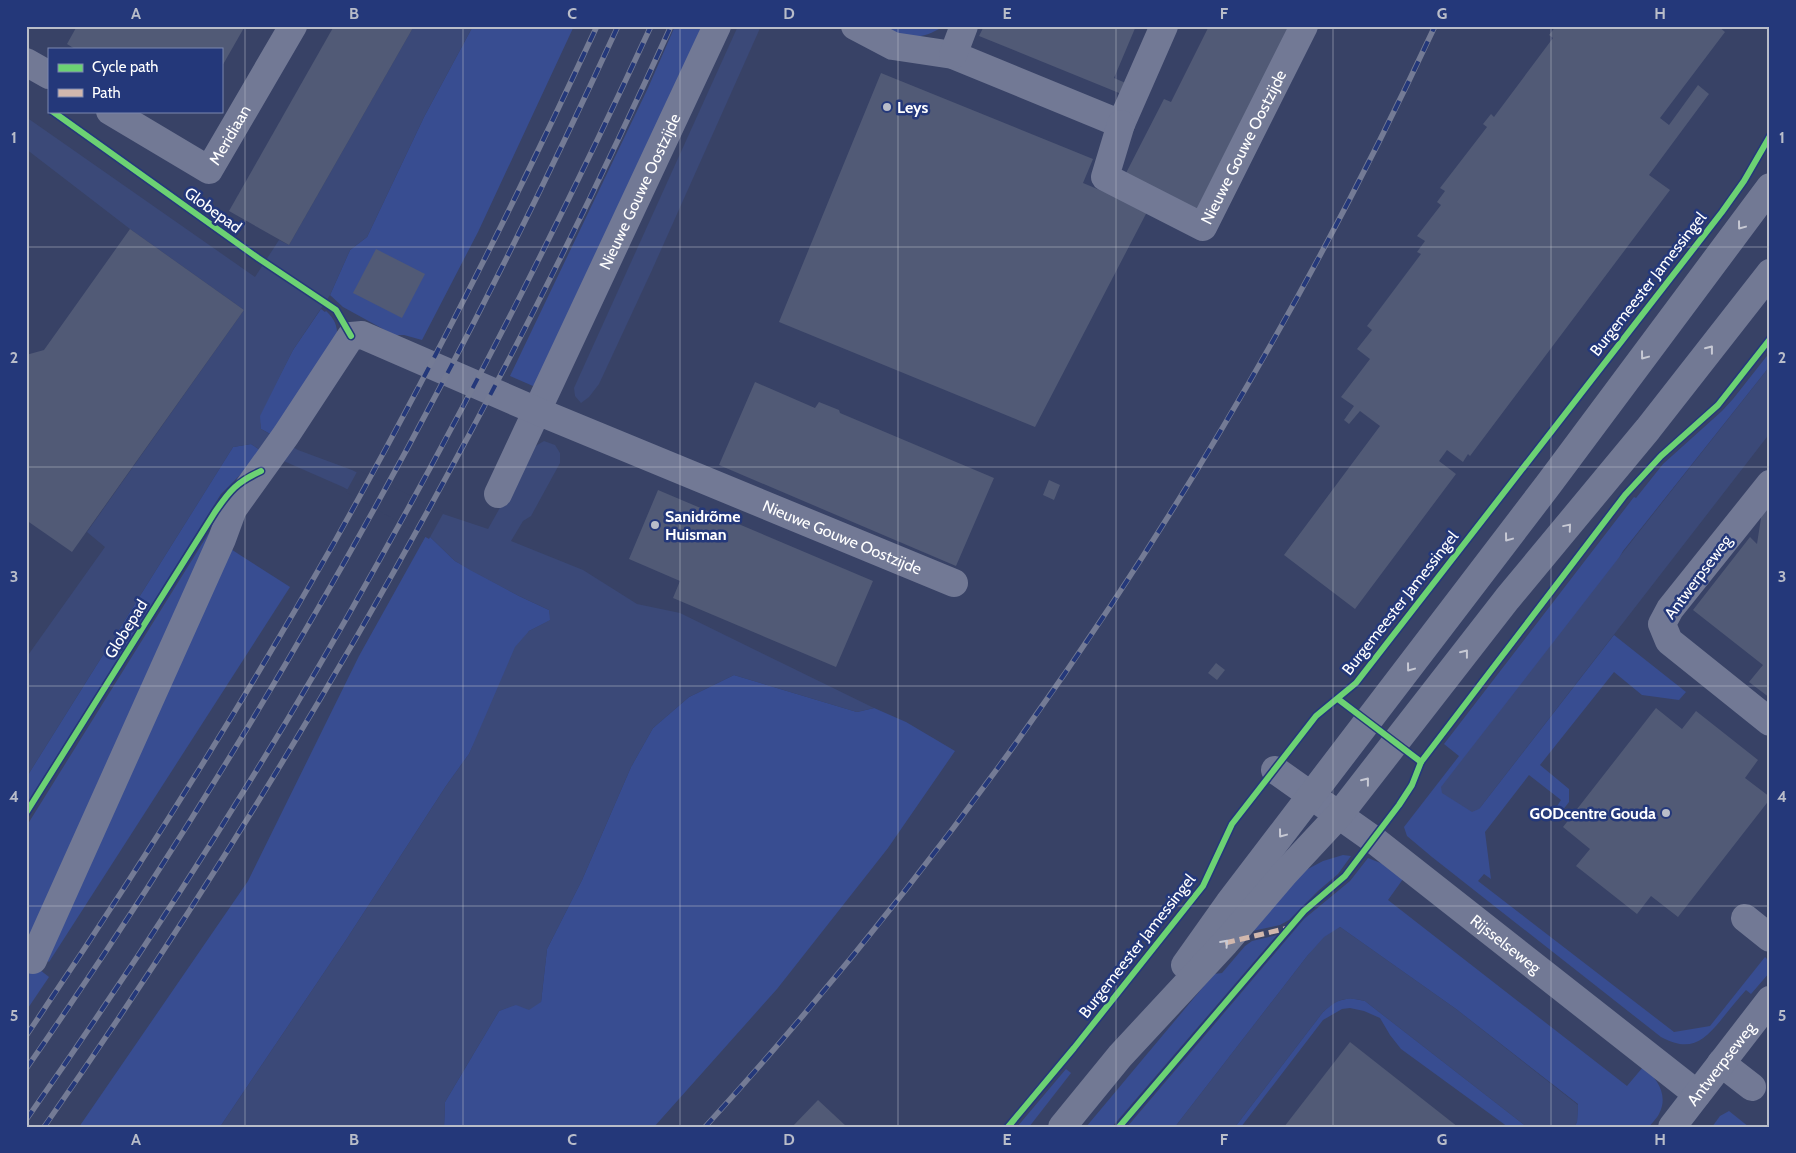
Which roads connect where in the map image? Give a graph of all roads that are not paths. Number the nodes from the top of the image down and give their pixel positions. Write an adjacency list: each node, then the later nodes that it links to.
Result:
1 (293, 26): 10 (street, Meridiaan)
2 (717, 26): 14 (street, Nieuwe Gouwe Oostzijde)
3 (855, 26): 7 (street)
4 (964, 26): 7 (street)
5 (1164, 26): 11 (street, Nieuwe Gouwe Oostzijde)
6 (1304, 26): 11 (street, Nieuwe Gouwe Oostzijde)
7 (953, 56): 11 (street)
8 (26, 62): 9 (street)
9 (48, 74)
10 (112, 112)
11 (1122, 124)
12 (1770, 186): 20 (main road, one-way to 20)
13 (1770, 273): 21 (main road, one-way to 13)
14 (537, 411): 16 (street, Nieuwe Gouwe Oostzijde); 17 (street, Nieuwe Gouwe Oostzijde); 24 (street)
15 (1770, 484): 18 (street, Antwerpseweg)
16 (498, 494)
17 (954, 583)
18 (1770, 722)
19 (1275, 770): 20 (street, Rijsselseweg)
20 (1312, 796): 21 (street, Rijsselseweg); 26 (main road, one-way to 26)
21 (1339, 815): 26 (main road, one-way to 21); 29 (street, Rijsselseweg)
22 (1745, 918): 23 (street)
23 (1770, 938)
24 (33, 960)
25 (1770, 1000): 27 (street, Antwerpseweg)
26 (1120, 1056): 30 (main road)
27 (1721, 1063): 28 (street); 29 (street, Antwerpseweg)
28 (1752, 1087)
29 (1697, 1094): 31 (street, Antwerpseweg)
30 (1062, 1127)
31 (1672, 1127)

